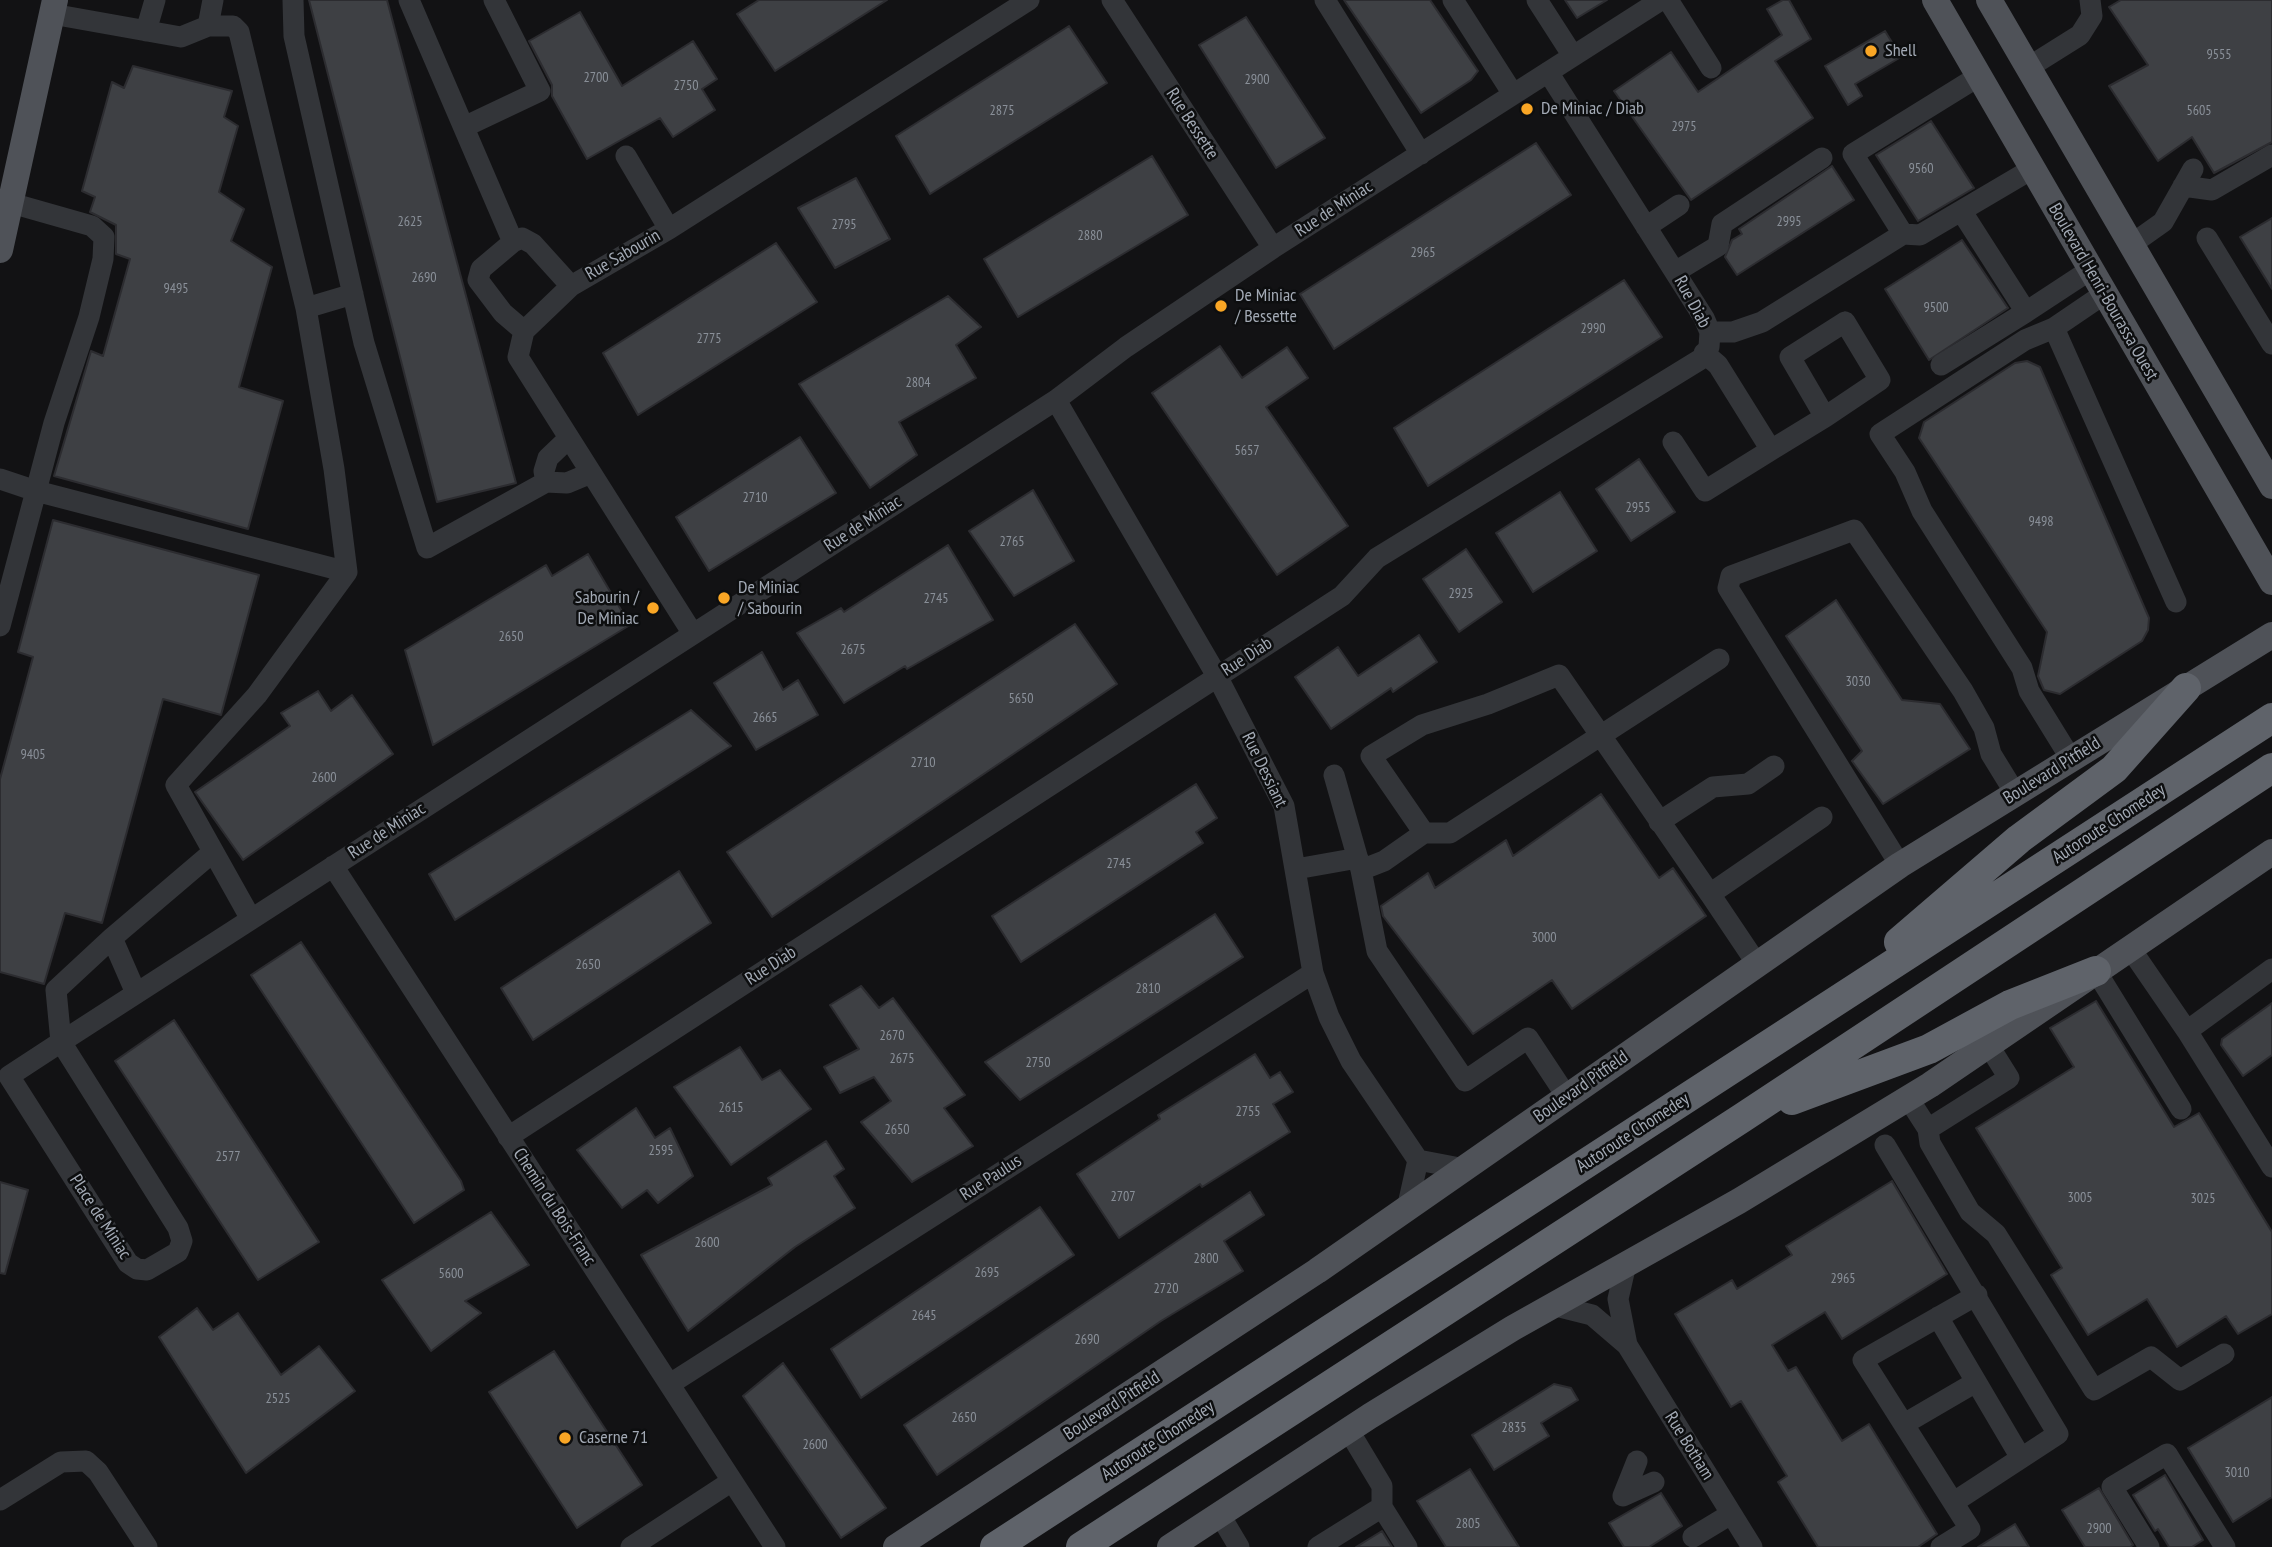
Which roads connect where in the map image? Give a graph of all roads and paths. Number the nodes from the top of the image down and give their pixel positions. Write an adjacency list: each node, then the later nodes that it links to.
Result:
1 (155, 0): 18 (street)
2 (213, 0): 17 (street)
3 (293, 0): 45 (street)
4 (409, 0): 25 (street)
5 (494, 0): 25 (street)
6 (1029, 0): 35 (street, Rue Sabourin)
7 (1112, 0): 40 (street, Rue Bessette)
8 (1325, 0): 26 (street)
9 (1452, 0): 24 (street)
10 (1537, 0): 19 (street)
11 (1661, 0): 19 (street, Rue de Miniac)
12 (1668, 0): 21 (street)
13 (1935, 0): 23 (main road, Boulevard Henri-Bourassa Ouest)
14 (1989, 0): 20 (main road)
15 (2090, 0): 20 (street)
16 (54, 7): 18 (street); 31 (main road)
17 (208, 26): 18 (street); 47 (street)
18 (146, 31)
19 (1573, 56): 22 (street, Rue de Miniac)
20 (2029, 67): 39 (main road)
21 (1711, 68)
22 (1548, 72): 24 (street, Rue de Miniac); 34 (street, Rue Diab)
23 (1979, 75): 30 (main road, Boulevard Henri-Bourassa Ouest); 36 (street)
24 (1513, 94): 26 (street, Rue de Miniac)
25 (464, 127): 38 (street)
26 (1421, 154): 40 (street, Rue de Miniac)
27 (2272, 155): 39 (street)
28 (626, 156): 35 (street)
29 (1822, 158): 43 (street)
30 (2032, 169): 33 (street); 42 (main road, Boulevard Henri-Bourassa Ouest)
31 (11, 203): 41 (main road); 64 (street)
32 (1679, 205): 34 (street)
33 (1962, 212): 36 (street); 48 (street)
34 (1646, 226): 43 (street, Rue Diab)
35 (669, 229): 44 (street, Rue Sabourin)
36 (1903, 234): 51 (street)
37 (2207, 238): 52 (street)
38 (513, 242): 44 (street); 50 (street)
39 (2132, 244): 63 (main road)
40 (1273, 248): 55 (street, Rue de Miniac)
41 (0, 250)
42 (2090, 270): 46 (main road, Boulevard Henri-Bourassa Ouest); 48 (street)
43 (1675, 272): 51 (street, Rue Diab)
44 (571, 286): 50 (street, Rue Sabourin)
45 (353, 294): 47 (street); 62 (street)
46 (2104, 294): 49 (street); 66 (main road, Boulevard Henri-Bourassa Ouest)
47 (306, 308): 65 (street)
48 (2026, 312): 54 (street)
49 (2054, 328): 67 (street); 76 (street)
50 (524, 331): 57 (street)
51 (1710, 332): 53 (street, Rue Diab)
52 (2272, 344)
53 (1704, 353): 59 (street); 72 (street, Rue Diab)
54 (1941, 365)
55 (1056, 400): 69 (street, Rue de Miniac); 72 (street, Rue Dessiant)
56 (1825, 417): 56 (street); 59 (street)
57 (569, 438): 60 (street); 62 (street)
58 (1673, 442): 59 (street)
59 (1770, 450)
60 (591, 473): 62 (street); 69 (street)
61 (0, 479): 64 (street)
62 (546, 482)
63 (2272, 486)
64 (36, 491): 65 (street); 68 (street)
65 (347, 572): 84 (street)
66 (2272, 582)
67 (2176, 602)
68 (0, 626)
69 (693, 634): 88 (street, Rue de Miniac)
70 (2272, 635): 73 (main road, Boulevard Pitfield)
71 (1719, 659): 75 (street)
72 (1217, 676): 89 (street, Rue Dessiant); 109 (street, Rue Diab)
73 (2186, 688): 76 (main road, Boulevard Pitfield); 99 (highway)
74 (2272, 718): 99 (highway, Autoroute Chomedey)
75 (1598, 736): 82 (street); 83 (street); 83 (street)
76 (2071, 759): 80 (main road, Boulevard Pitfield)
77 (1774, 766): 82 (street)
78 (2272, 768): 107 (highway)
79 (1334, 775): 86 (street)
80 (2015, 793): 87 (main road, Boulevard Pitfield); 87 (street)
81 (1822, 817): 90 (street)
82 (1659, 822): 90 (street)
83 (1424, 833): 86 (street)
84 (213, 852): 91 (street); 92 (street)
85 (2272, 852): 93 (main road)
86 (1359, 864): 89 (street); 104 (street)
87 (1900, 865): 94 (main road, Boulevard Pitfield)
88 (333, 866): 91 (street, Rue de Miniac); 109 (street, Chemin du Bois-Franc)
89 (1296, 869): 97 (street, Rue Dessiant)
90 (1710, 894): 94 (street)
91 (251, 919): 98 (street, Rue de Miniac)
92 (112, 938): 98 (street); 101 (street)
93 (2130, 948): 96 (main road); 100 (street)
94 (1757, 964): 104 (main road, Boulevard Pitfield)
95 (2272, 969): 100 (street)
96 (2096, 971): 102 (main road); 106 (street); 107 (highway)
97 (1313, 973): 111 (street, Rue Dessiant); 124 (street, Rue Paulus)
98 (136, 993): 101 (street, Rue de Miniac)
99 (1812, 1017): 142 (highway, Autoroute Chomedey)
100 (2187, 1031): 112 (street)
101 (61, 1042): 103 (street, Place de Miniac); 103 (street, Place de Miniac)
102 (1989, 1046): 105 (main road); 108 (street)
103 (4, 1072)
104 (1567, 1097): 113 (main road, Boulevard Pitfield)
105 (1908, 1098): 108 (street); 117 (main road)
106 (2181, 1109)
107 (1742, 1118): 143 (highway)
108 (1928, 1129): 115 (street)
109 (508, 1137): 124 (street, Chemin du Bois-Franc)
110 (1885, 1145): 116 (street)
111 (1418, 1160): 113 (street); 114 (street)
112 (2272, 1167)
113 (1465, 1169): 114 (main road, Boulevard Pitfield)
114 (1406, 1209): 141 (main road, Boulevard Pitfield)
115 (1970, 1212): 116 (street); 122 (street)
116 (1938, 1231): 118 (street)
117 (1626, 1264): 119 (main road); 121 (street, Rue Botham)
118 (1977, 1295): 120 (street); 127 (street)
119 (1552, 1305): 121 (street, Rue Botham); 126 (main road)
120 (1938, 1317): 123 (street); 125 (street)
121 (1627, 1345): 134 (street, Rue Botham)
122 (2224, 1354)
123 (1976, 1382): 125 (street); 127 (street)
124 (670, 1384): 129 (street, Chemin du Bois-Franc)
125 (1904, 1424): 132 (street)
126 (1349, 1431): 133 (street); 135 (main road)
127 (2021, 1458): 132 (street)
128 (1637, 1461): 130 (street)
129 (732, 1481): 139 (street); 140 (street, Chemin du Bois-Franc)
130 (1654, 1482)
131 (0, 1500): 138 (street)
132 (1954, 1502): 148 (street)
133 (1382, 1507): 145 (street); 146 (street)
134 (1731, 1514): 136 (street); 147 (street, Rue Botham)
135 (1220, 1515): 137 (main road); 144 (street)
136 (1693, 1537)
137 (1181, 1544)
138 (147, 1547)
139 (631, 1547)
140 (775, 1547)
141 (896, 1547)
142 (995, 1547)
143 (1081, 1547)
144 (1239, 1547)
145 (1318, 1547)
146 (1407, 1547)
147 (1752, 1547)
148 (1941, 1547)
149 (2149, 1547): 150 (street)
150 (2225, 1547)

